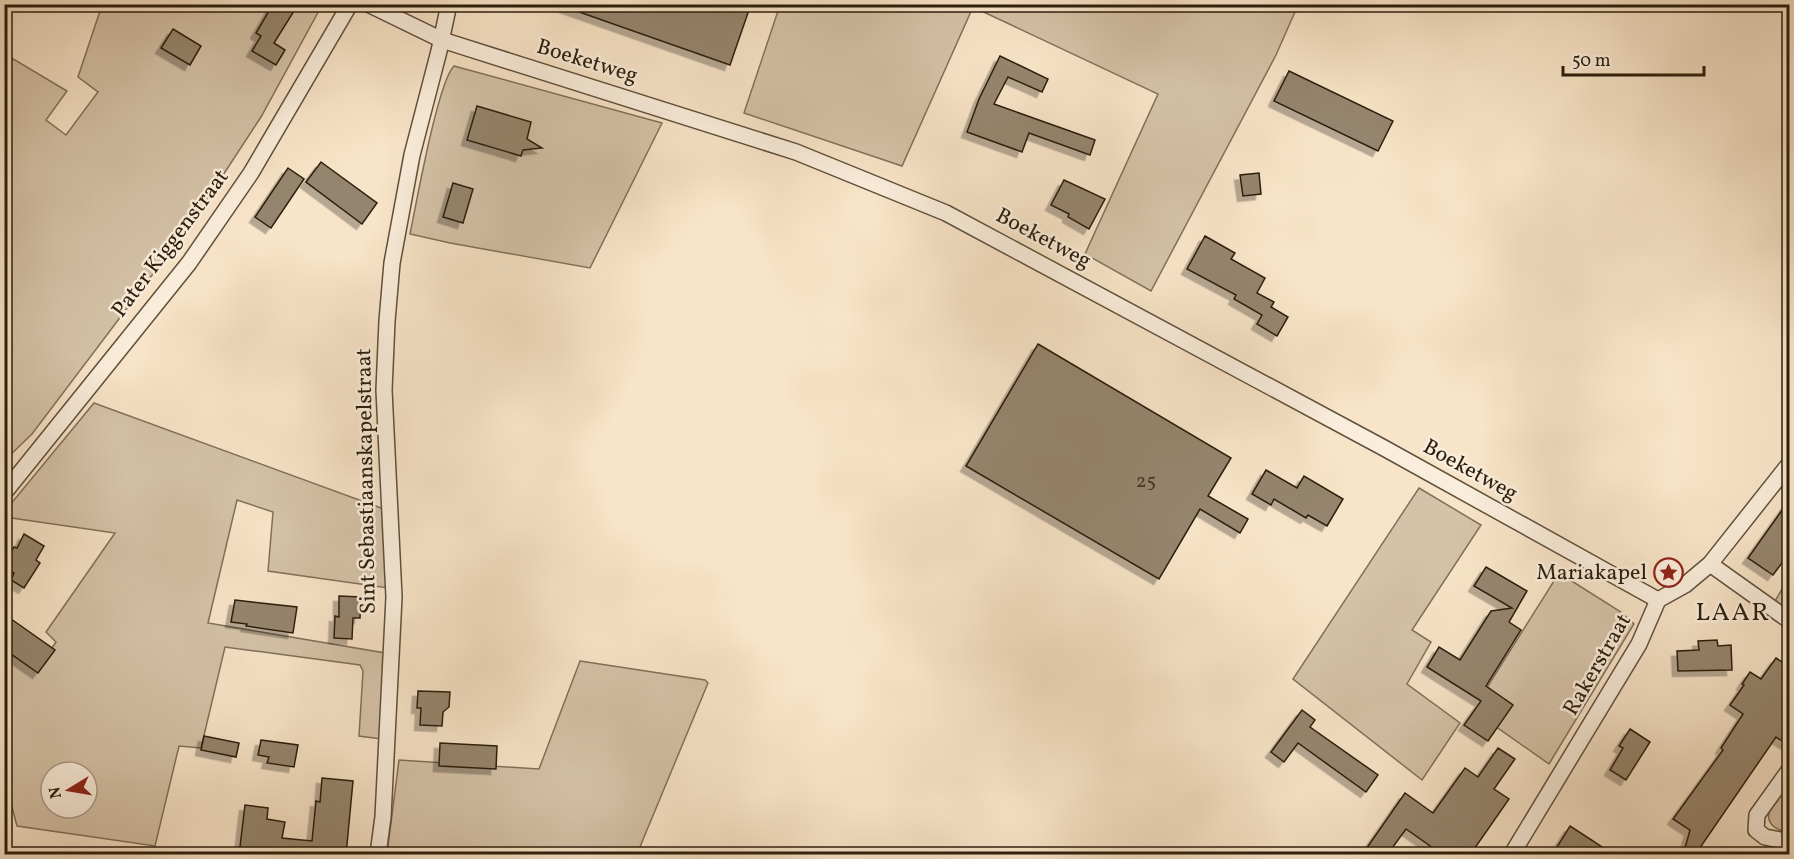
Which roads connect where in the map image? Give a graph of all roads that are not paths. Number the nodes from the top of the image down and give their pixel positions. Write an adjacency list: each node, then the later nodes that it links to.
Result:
1 (350, 4): 6 (street, Pater Kiggenstraat)
2 (368, 4): 4 (street, Boeketweg)
3 (449, 4): 4 (street, Sint Sebastiaanskapelstraat)
4 (442, 40): 8 (street, Boeketweg); 12 (street, Sint Sebastiaanskapelstraat)
5 (1790, 463): 7 (street, Rakerstraat)
6 (4, 493)
7 (1710, 564): 8 (street, Rakerstraat); 9 (street)
8 (1658, 600): 13 (street, Rakerstraat)
9 (1790, 621)
10 (1790, 769): 11 (street)
11 (1790, 842)
12 (378, 855)
13 (1512, 855)

